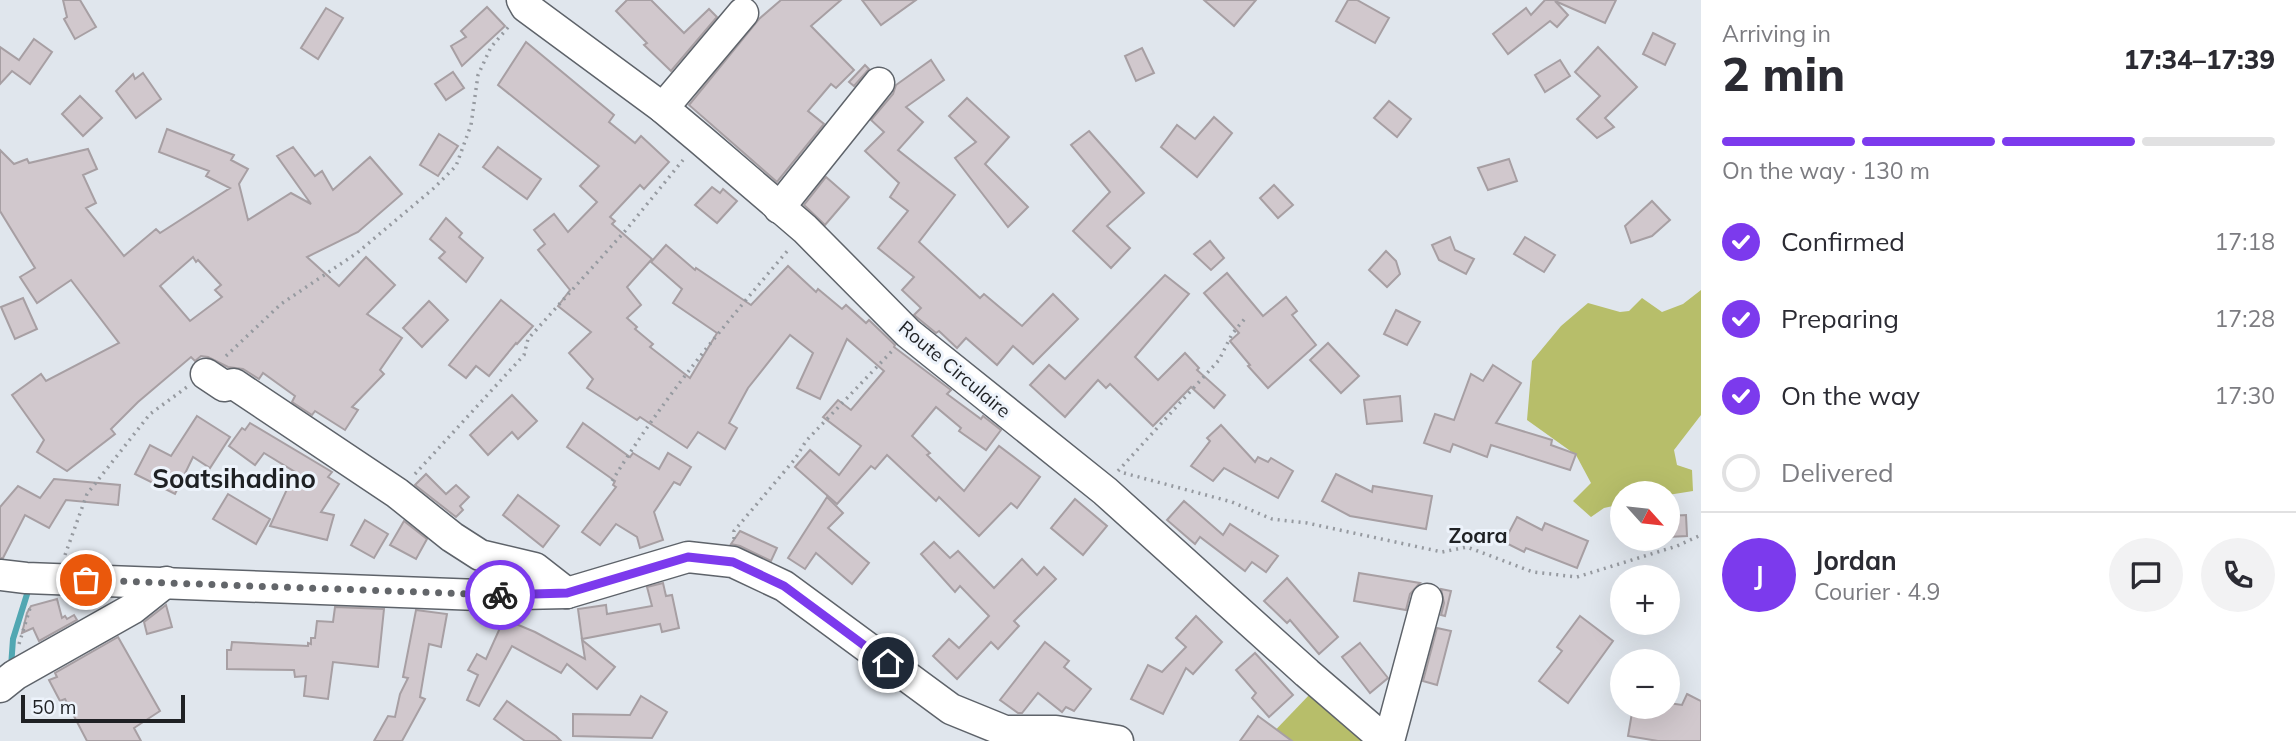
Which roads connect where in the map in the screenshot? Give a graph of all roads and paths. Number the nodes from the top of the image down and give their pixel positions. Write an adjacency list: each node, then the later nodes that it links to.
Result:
1 (527, 2): 4 (street, Route Circulaire); 10 (path)
2 (743, 13): 4 (street)
3 (879, 83): 6 (street)
4 (663, 108): 5 (street, Route Circulaire)
5 (700, 139): 6 (street, Route Circulaire); 11 (path)
6 (779, 208): 7 (street, Route Circulaire)
7 (805, 229): 9 (street, Route Circulaire); 12 (path)
8 (1247, 316): 13 (path)
9 (908, 333): 13 (street, Route Circulaire); 15 (path)
10 (206, 374): 17 (path); 19 (street)
11 (425, 464)
12 (612, 481)
13 (1111, 481): 14 (path); 25 (street, Route Circulaire)
14 (1701, 535)
15 (733, 562): 19 (street); 23 (street)
16 (0, 575): 17 (street)
17 (59, 579): 18 (street)
18 (166, 582): 19 (street); 22 (street)
19 (567, 593)
20 (34, 597): 22 (path)
21 (1427, 599): 25 (street)
22 (7, 681)
23 (1006, 736): 24 (street)
24 (1118, 741)
25 (1388, 741)

